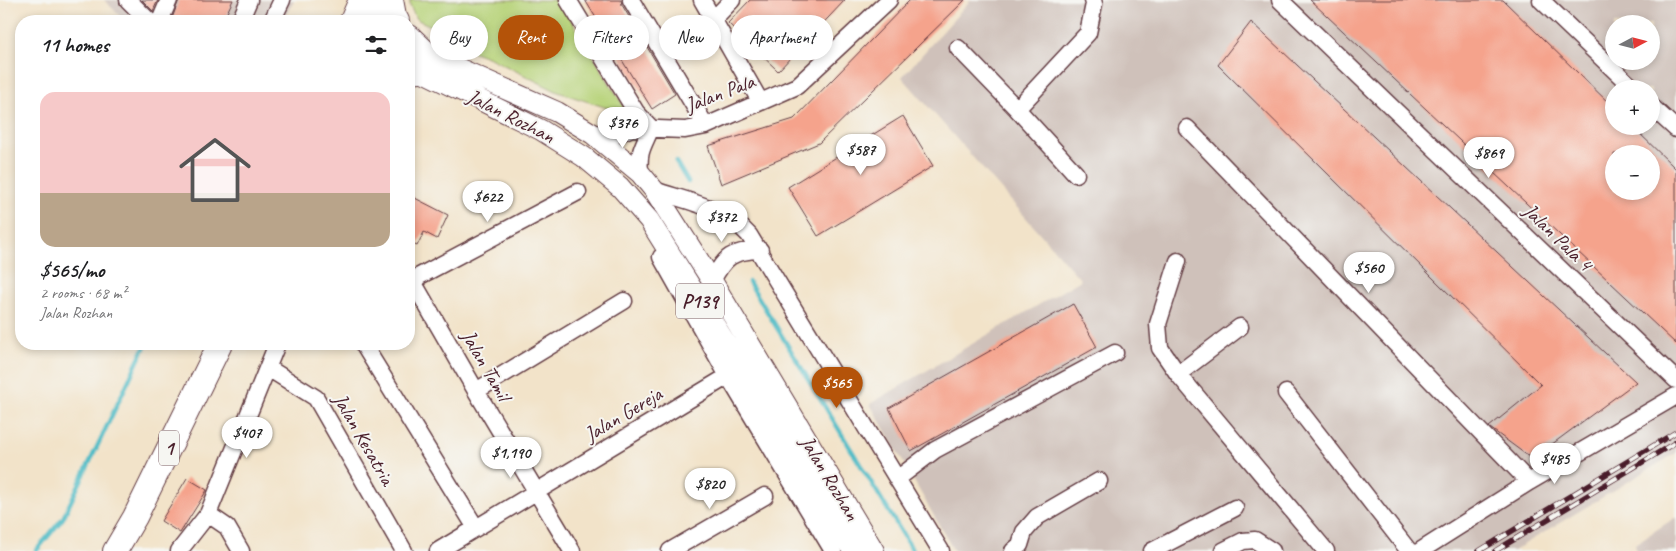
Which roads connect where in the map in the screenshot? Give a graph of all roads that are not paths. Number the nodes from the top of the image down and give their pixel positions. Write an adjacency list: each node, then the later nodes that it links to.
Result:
1 (128, 0): 16 (street)
2 (169, 0): 17 (street)
3 (249, 0): 18 (street)
4 (282, 0): 19 (street)
5 (361, 0): 20 (highway)
6 (379, 0): 21 (highway)
7 (391, 0): 22 (highway)
8 (568, 0): 33 (street)
9 (631, 0): 32 (street)
10 (702, 0): 23 (street)
11 (732, 0): 24 (street)
12 (889, 0): 29 (street, Jalan Pala)
13 (1093, 0): 30 (street)
14 (1280, 0): 56 (street, Jalan Pala 4)
15 (1541, 0): 28 (street)
16 (143, 15)
17 (163, 15)
18 (243, 15)
19 (275, 15)
20 (355, 15)
21 (373, 15)
22 (394, 15)
23 (710, 15)
24 (718, 15)
25 (721, 34): 29 (street)
26 (958, 48): 30 (street)
27 (415, 62): 36 (main road, Jalan Rozhan / P139); 39 (main road, Jalan Rozhan / P139)
28 (1625, 80)
29 (760, 101): 32 (street, Jalan Pala)
30 (1017, 109): 38 (street)
31 (1660, 114): 35 (street)
32 (706, 126): 33 (street, Jalan Pala)
33 (651, 128): 36 (street, Jalan Pala); 37 (street)
34 (1187, 128): 63 (street)
35 (1676, 129)
36 (593, 134): 37 (main road, Jalan Rozhan / P139)
37 (640, 173): 40 (main road, Jalan Rozhan / P139)
38 (1076, 174)
39 (620, 188): 55 (street); 60 (main road, Jalan Rozhan / P139)
40 (654, 190): 42 (street); 45 (main road, Jalan Rozhan / P139)
41 (578, 192): 44 (street)
42 (760, 250): 45 (street); 61 (street)
43 (1178, 262): 54 (street)
44 (415, 277)
45 (712, 281): 60 (main road, Jalan Rozhan / P139)
46 (415, 288): 57 (street, Jalan Tamil)
47 (624, 301): 57 (street)
48 (1240, 327): 54 (street)
49 (217, 350): 69 (highway, 1)
50 (275, 350): 53 (street)
51 (367, 350): 68 (street)
52 (1115, 353): 61 (street)
53 (268, 368): 67 (street); 72 (street, Jalan Kesatria)
54 (1178, 374): 84 (street)
55 (728, 376): 64 (street, Jalan Gereja); 76 (street)
56 (1676, 380)
57 (476, 391): 64 (street, Jalan Tamil)
58 (1286, 393): 85 (street)
59 (1676, 396): 63 (street)
60 (783, 417): 77 (main road, Jalan Rozhan / P139); 78 (main road, Jalan Rozhan / P139)
61 (897, 479): 79 (street)
62 (1099, 481): 80 (street)
63 (1528, 482): 86 (street)
64 (537, 491): 68 (street, Jalan Gereja); 74 (street, Jalan Tamil)
65 (765, 496): 75 (street)
66 (1235, 508): 81 (street)
67 (208, 514): 70 (street); 71 (street)
68 (476, 528): 73 (street, Jalan Gereja)
69 (116, 551)
70 (178, 551)
71 (241, 551)
72 (404, 551)
73 (438, 551)
74 (572, 551)
75 (670, 551)
76 (832, 551)
77 (853, 551)
78 (874, 551)
79 (941, 551)
80 (1013, 551)
81 (1152, 551)
82 (1223, 551): 83 (street)
83 (1272, 551)
84 (1326, 551)
85 (1409, 551)
86 (1420, 551)

